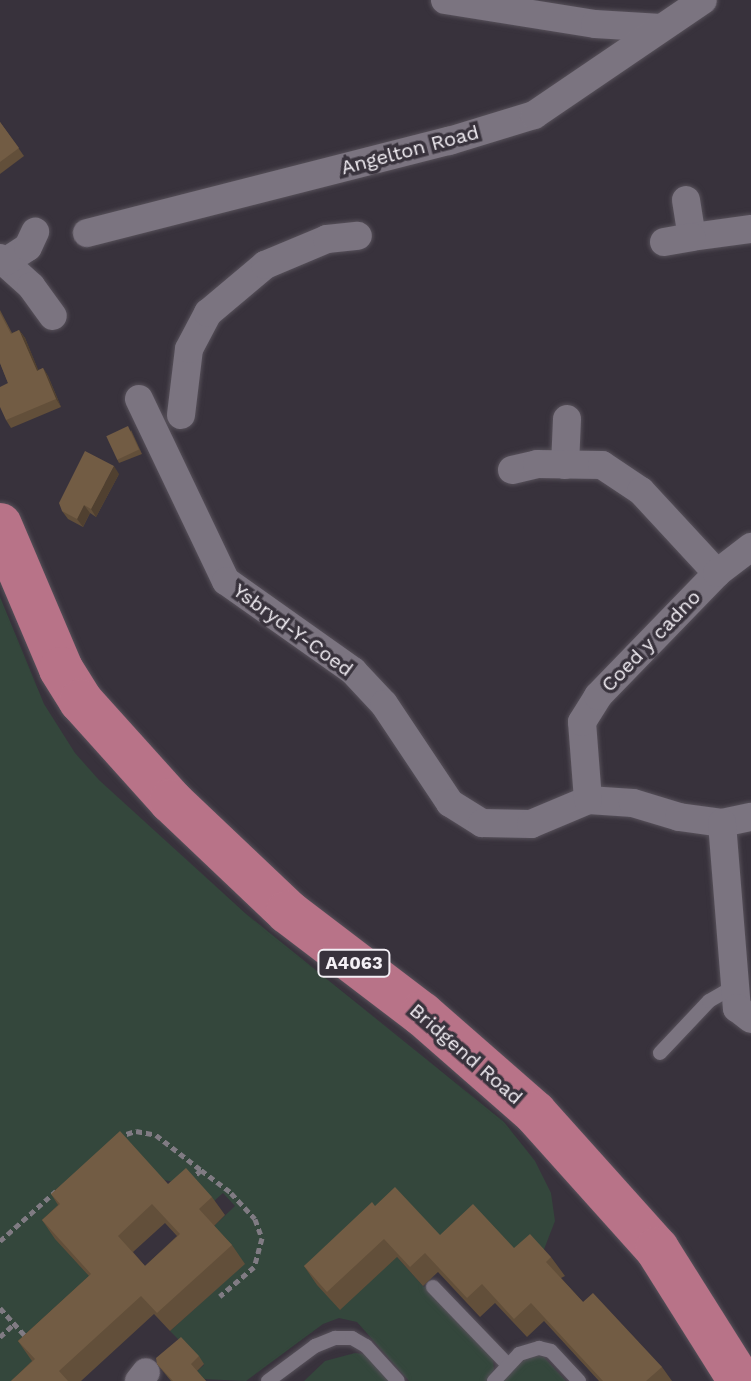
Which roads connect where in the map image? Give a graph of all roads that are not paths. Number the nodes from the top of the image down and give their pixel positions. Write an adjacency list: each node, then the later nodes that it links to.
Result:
1 (445, 0): 3 (street)
2 (703, 0): 3 (street, Angelton Road)
3 (661, 28): 7 (street, Angelton Road)
4 (686, 200): 5 (street)
5 (751, 229)
6 (35, 232): 9 (street)
7 (87, 233)
8 (358, 236): 13 (street)
9 (2, 260): 10 (street)
10 (53, 316)
11 (139, 399): 13 (street, Ysbryd-Y-Coed)
12 (567, 419): 14 (street)
13 (152, 427): 20 (street, Ysbryd-Y-Coed)
14 (565, 465): 15 (street); 19 (street)
15 (512, 470)
16 (0, 525): 18 (main road, Bridgend Road / A4063)
17 (751, 547): 19 (street, Coed y cadno)
18 (10, 573): 32 (main road, Bridgend Road / A4063)
19 (717, 573): 20 (street, Coed y cadno)
20 (588, 800): 22 (street)
21 (751, 817): 22 (street)
22 (722, 823): 23 (street)
23 (735, 986): 24 (street); 25 (lane)
24 (751, 1019)
25 (660, 1053)
26 (433, 1287): 27 (lane)
27 (508, 1365): 30 (lane); 31 (lane)
28 (268, 1381): 29 (lane)
29 (398, 1381)
30 (494, 1381)
31 (579, 1381)
32 (740, 1381)

